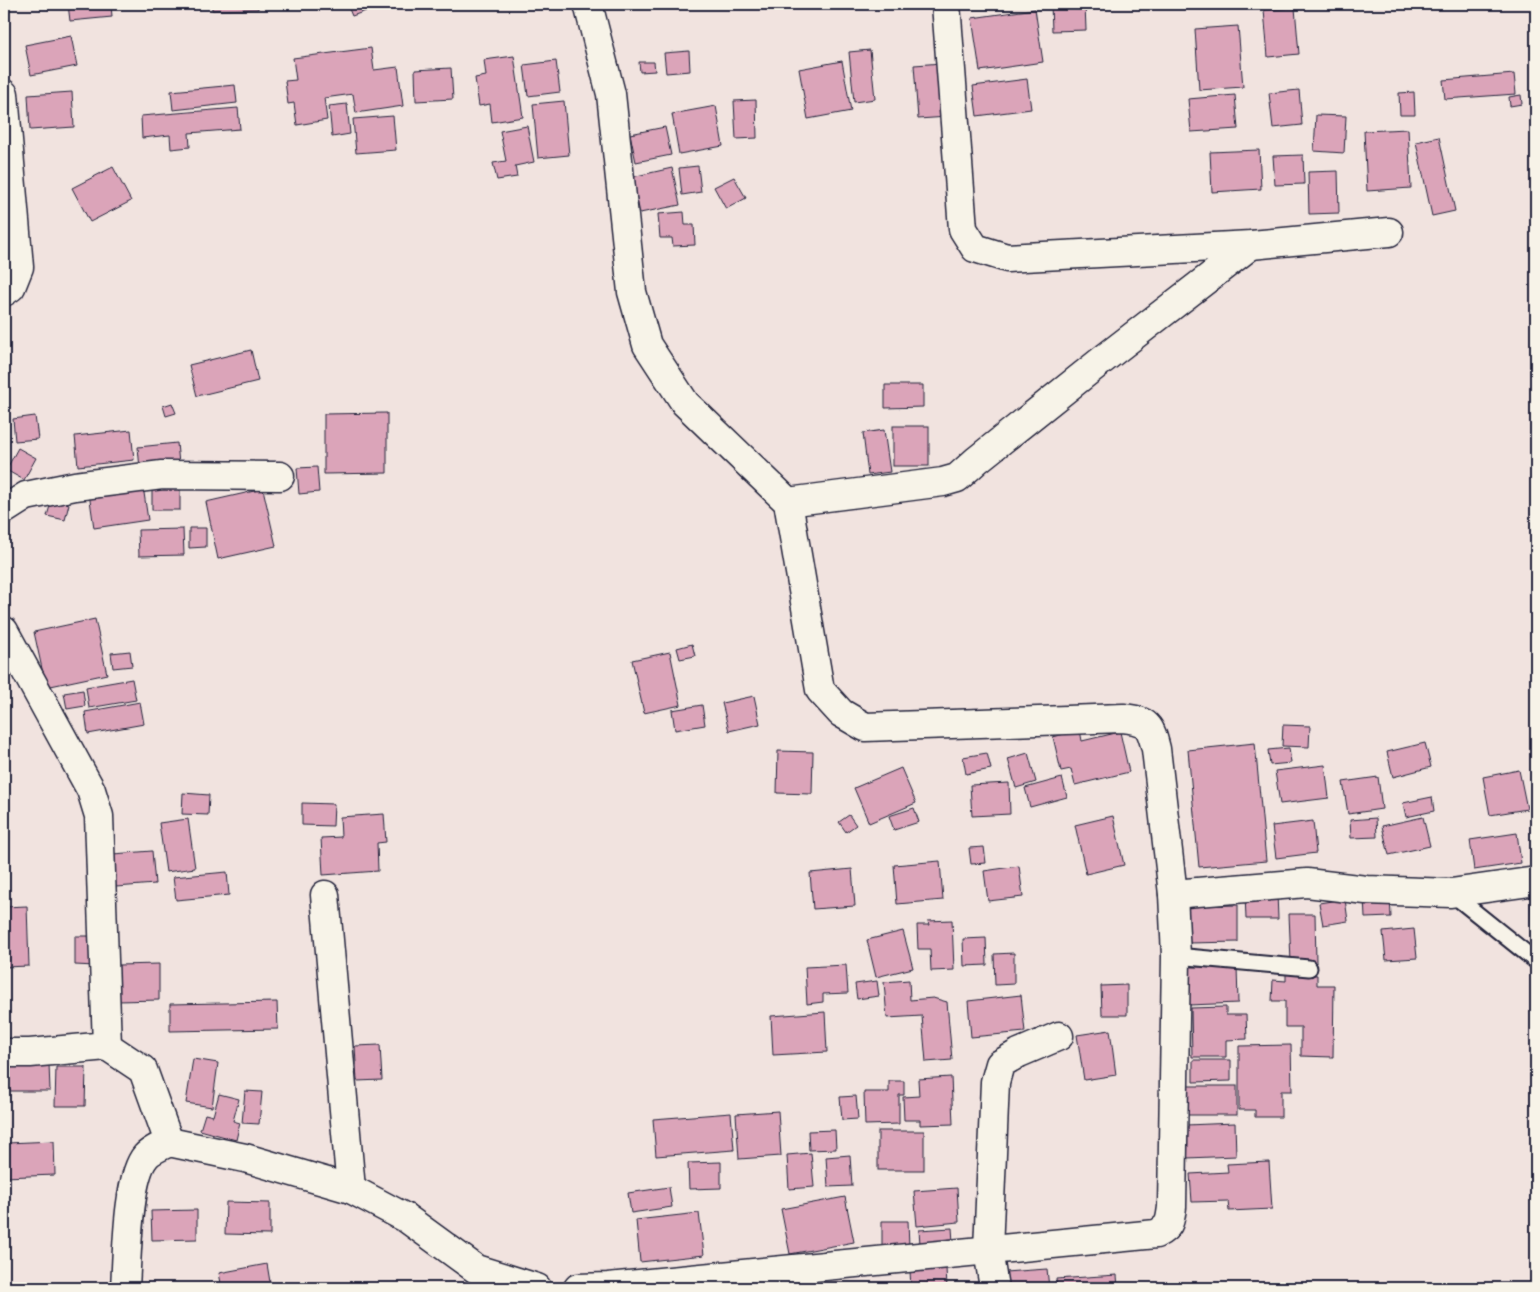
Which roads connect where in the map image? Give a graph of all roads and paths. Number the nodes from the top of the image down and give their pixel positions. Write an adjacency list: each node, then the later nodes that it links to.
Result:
1 (588, 4): 8 (street)
2 (946, 4): 5 (street)
3 (4, 94): 6 (street)
4 (1389, 232): 5 (street)
5 (1251, 245): 8 (street)
6 (4, 292)
7 (280, 476): 9 (street)
8 (788, 502): 13 (street)
9 (4, 510)
10 (4, 631): 19 (street)
11 (1536, 881): 12 (street)
12 (1452, 893): 13 (street); 16 (lane)
13 (1173, 894): 15 (street)
14 (325, 895): 22 (street)
15 (1176, 956): 17 (lane); 23 (street)
16 (1536, 961)
17 (1310, 968)
18 (1059, 1036): 23 (street)
19 (107, 1046): 20 (street); 21 (street)
20 (4, 1053)
21 (169, 1142): 22 (street); 25 (street)
22 (351, 1188): 24 (street)
23 (988, 1250): 28 (street); 29 (street)
24 (476, 1279): 26 (street)
25 (125, 1288)
26 (537, 1288)
27 (578, 1288): 28 (street)
28 (608, 1288)
29 (994, 1288)

